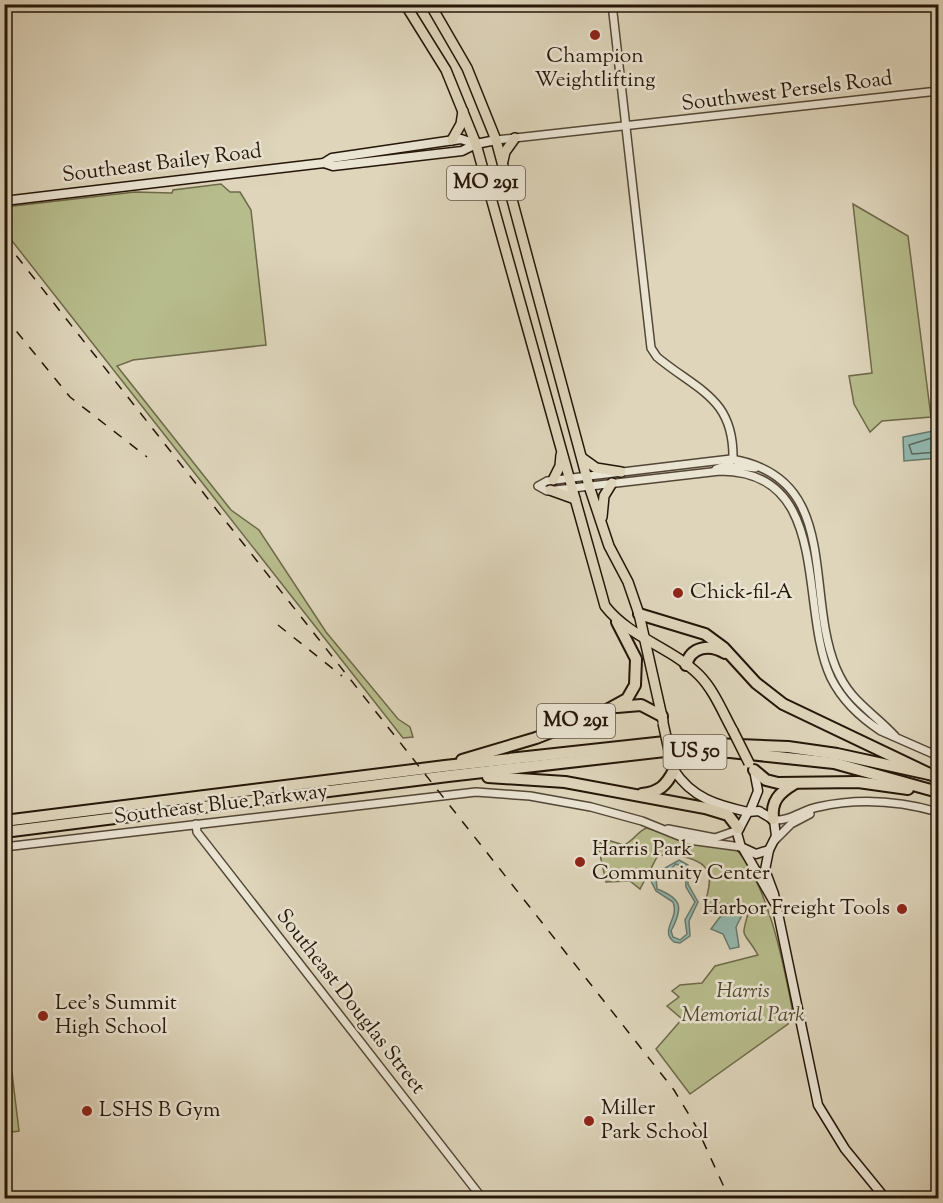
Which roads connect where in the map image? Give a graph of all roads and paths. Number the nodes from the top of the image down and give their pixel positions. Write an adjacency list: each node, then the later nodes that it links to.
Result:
1 (405, 4): 5 (highway, MO 291)
2 (430, 4): 8 (highway, MO 291)
3 (612, 4): 6 (street)
4 (939, 91): 6 (street, Southwest Persels Road)
5 (463, 108): 9 (highway); 10 (highway, MO 291)
6 (626, 127): 7 (street, Southwest Persels Road); 16 (street)
7 (515, 138): 8 (street, Southwest Persels Road); 12 (highway)
8 (496, 140): 10 (main road, Southeast Bailey Road); 12 (highway, MO 291)
9 (452, 141): 10 (main road, Southeast Bailey Road); 11 (main road, Southeast Bailey Road)
10 (476, 144): 11 (main road, Southeast Bailey Road); 14 (highway, MO 291)
11 (324, 163): 13 (main road, Southeast Bailey Road)
12 (502, 163): 15 (highway, MO 291)
13 (4, 201)
14 (562, 453): 21 (highway); 23 (highway, MO 291)
15 (582, 458): 19 (highway); 22 (highway, MO 291)
16 (733, 459): 17 (street); 19 (street); 20 (street)
17 (764, 468): 18 (street); 33 (street)
18 (726, 471): 20 (street); 33 (street)
19 (621, 472): 22 (street)
20 (708, 472): 24 (street)
21 (553, 480): 23 (street); 25 (street)
22 (588, 481): 23 (street); 24 (street); 27 (highway, MO 291)
23 (571, 483): 25 (street); 26 (highway, MO 291)
24 (612, 483): 27 (highway)
25 (550, 490): 26 (highway)
26 (575, 499): 29 (highway, MO 291)
27 (601, 525): 28 (highway, MO 291)
28 (639, 614): 30 (highway, MO 291); 31 (highway)
29 (617, 622): 30 (highway); 34 (highway, MO 291)
30 (645, 640): 32 (highway); 35 (highway, MO 291)
31 (735, 659): 32 (highway); 40 (highway)
32 (686, 665): 38 (highway, bridge)
33 (832, 668): 36 (street)
34 (607, 710): 35 (highway, MO 291); 39 (highway, MO 291)
35 (662, 719): 37 (highway, MO 291, bridge)
36 (939, 756)
37 (673, 767): 43 (highway); 45 (main road)
38 (751, 767): 41 (highway); 45 (main road)
39 (447, 771): 40 (highway, US 50); 42 (highway, US 50); 43 (highway); 47 (highway, US 50); 52 (highway, US 50)
40 (934, 776)
41 (795, 783): 42 (highway); 48 (highway)
42 (939, 793)
43 (633, 795): 51 (highway)
44 (832, 806): 46 (street); 48 (street); 53 (street)
45 (749, 811): 48 (main road); 51 (main road)
46 (939, 813)
47 (4, 818)
48 (774, 820): 53 (main road)
49 (196, 824): 50 (street, Southeast Blue Parkway); 54 (street, Southeast Blue Parkway); 58 (street, Southeast Douglas Street)
50 (665, 829): 51 (street); 55 (street)
51 (738, 829): 55 (main road)
52 (8, 833)
53 (775, 840): 56 (main road)
54 (4, 847)
55 (743, 848): 56 (main road); 57 (main road)
56 (769, 850): 57 (main road)
57 (774, 903): 59 (main road)
58 (482, 1198)
59 (885, 1198)

